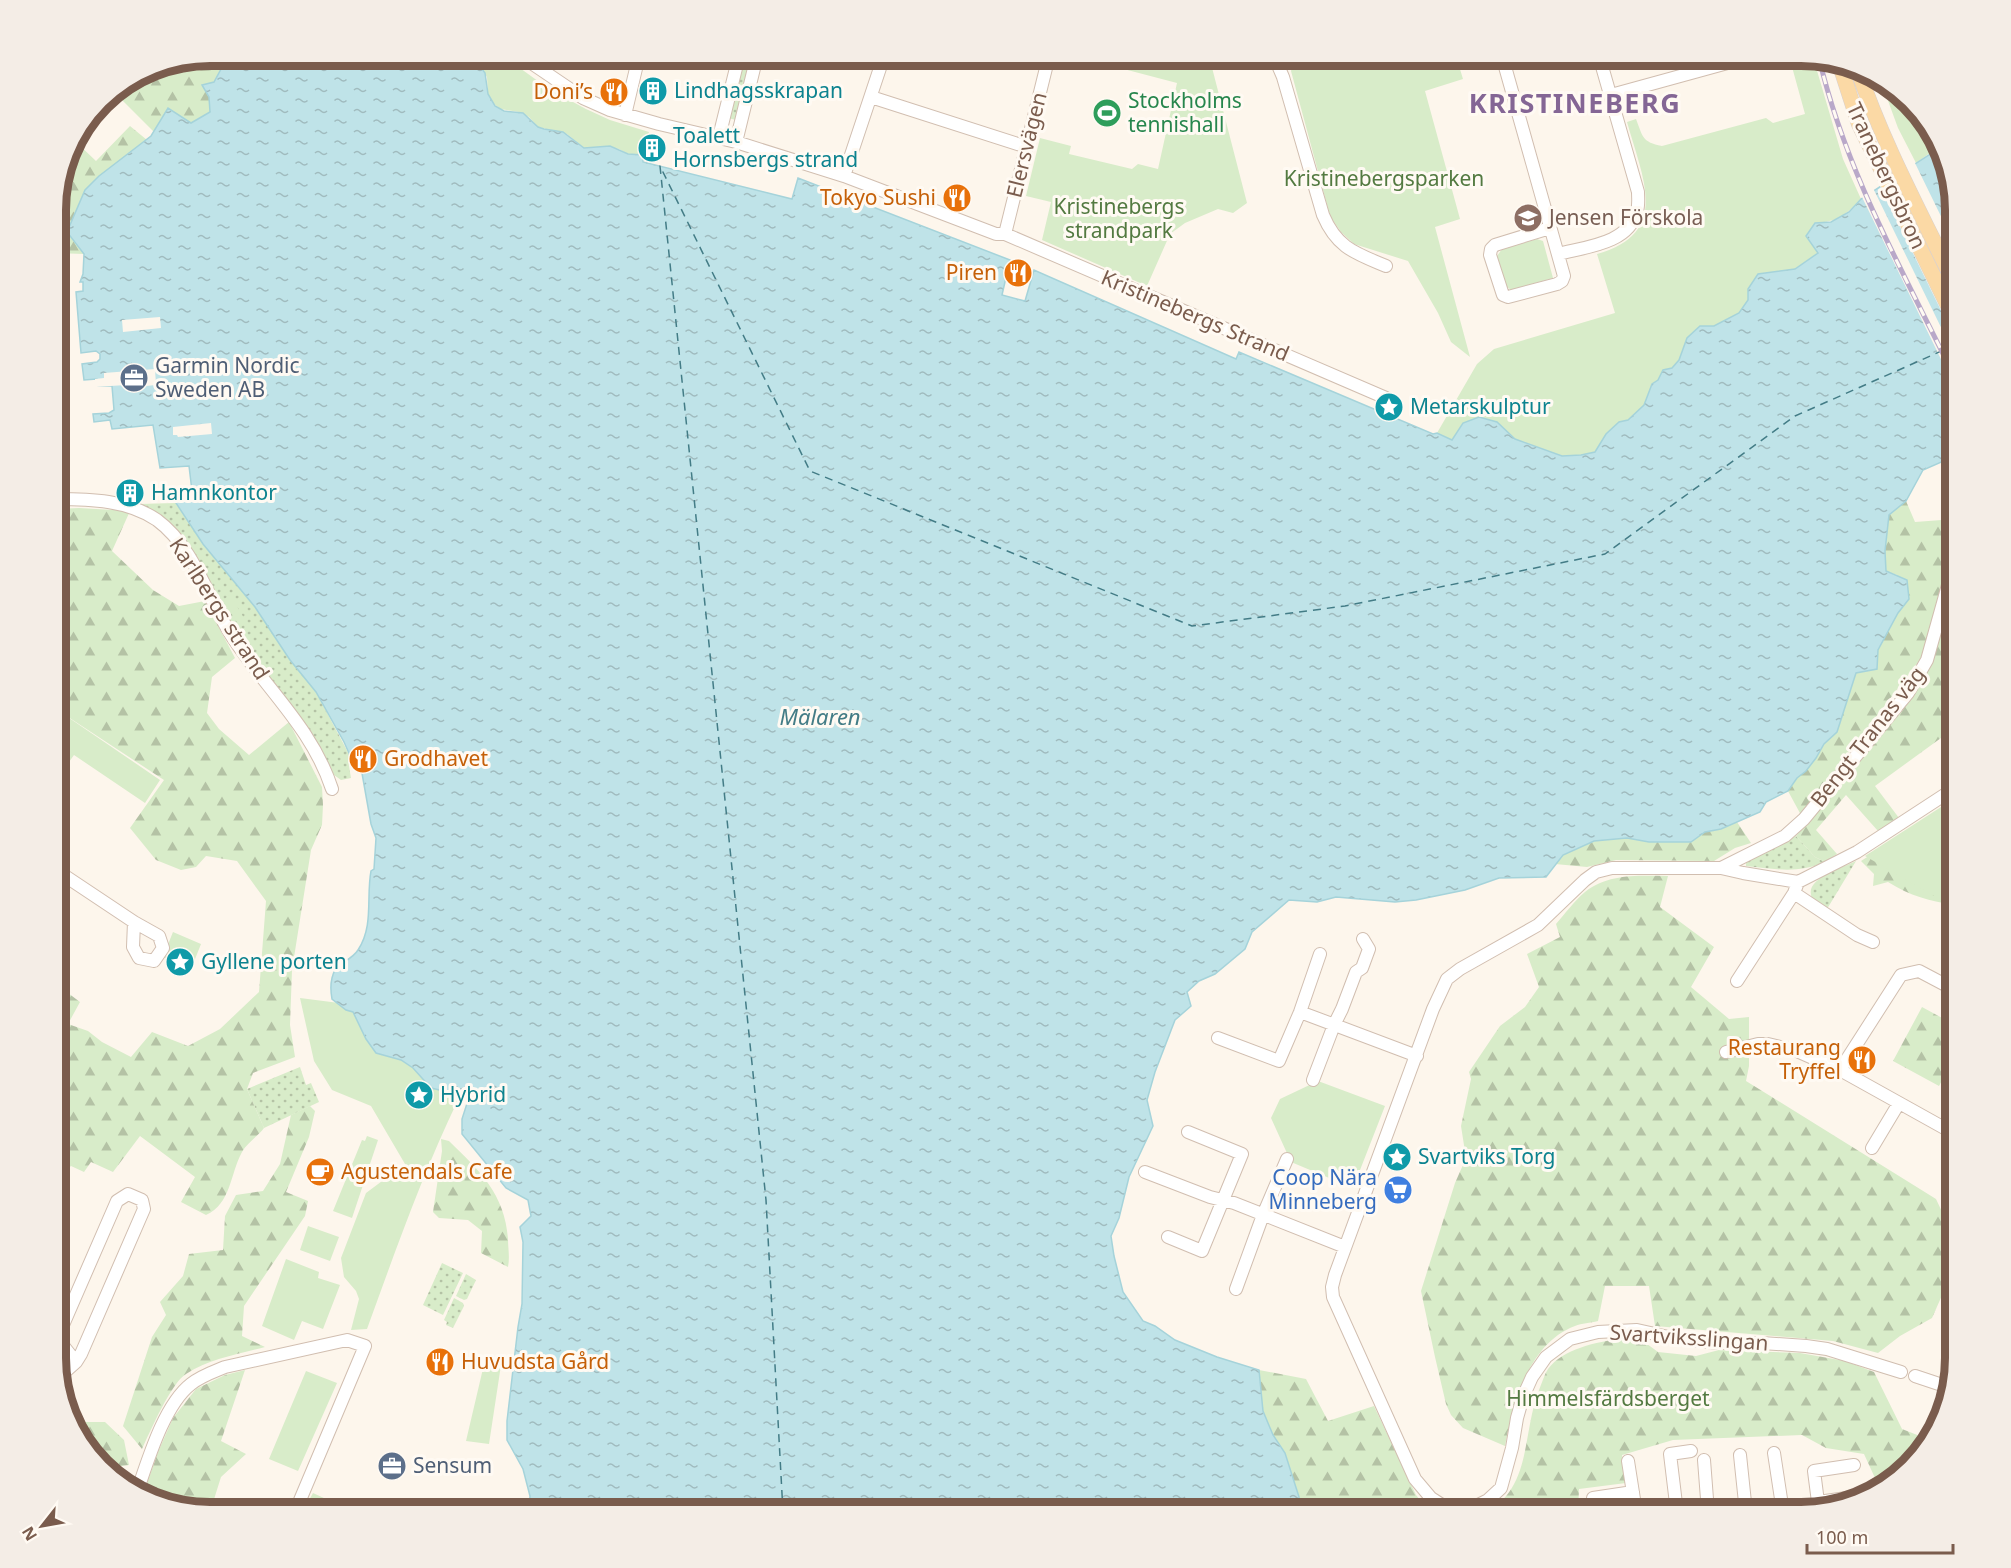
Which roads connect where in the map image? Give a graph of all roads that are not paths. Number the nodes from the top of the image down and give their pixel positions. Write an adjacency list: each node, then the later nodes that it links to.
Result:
1 (542, 66): 15 (street, Kristinebergs Strand)
2 (637, 66): 15 (street)
3 (737, 66): 16 (street)
4 (754, 66): 17 (street)
5 (881, 66): 14 (street)
6 (1047, 66): 18 (street, Elersvägen)
7 (1279, 66): 24 (street)
8 (1505, 66): 20 (street)
9 (1602, 66): 13 (street)
10 (1717, 66): 13 (street)
11 (1842, 72): 25 (main road, Tranebergsbron)
12 (1861, 80): 23 (main road, Tranebergsbron)
13 (1611, 95): 22 (street)
14 (871, 98): 18 (street); 19 (street)
15 (625, 115): 16 (street, Kristinebergs Strand)
16 (719, 137): 17 (street, Kristinebergs Strand)
17 (735, 142): 19 (street, Kristinebergs Strand)
18 (1027, 147): 21 (street, Elersvägen)
19 (844, 176): 21 (street, Kristinebergs Strand)
20 (1550, 228): 22 (street); 22 (street)
21 (1005, 234): 26 (street, Kristinebergs Strand)
22 (1558, 254)
23 (1945, 262)
24 (1386, 266)
25 (1945, 298)
26 (1386, 398)
27 (66, 499): 29 (street, Karlbergs strand)
28 (1945, 598): 31 (street, Bengt Tranas väg)
29 (332, 789)
30 (1945, 795): 33 (street)
31 (1721, 868): 33 (street, Svartviksslingan); 44 (street, Svartviksslingan)
32 (66, 877): 34 (street)
33 (1796, 888): 36 (street); 38 (street)
34 (134, 922)
35 (1363, 939): 41 (street)
36 (1873, 942)
37 (1320, 954): 40 (street)
38 (1737, 981)
39 (1945, 984): 45 (street)
40 (1300, 1012): 41 (street); 42 (street)
41 (1334, 1025): 44 (street); 46 (street)
42 (1218, 1038)
43 (1726, 1052): 45 (street)
44 (1417, 1056): 56 (street, Svartviksslingan)
45 (1840, 1071): 47 (street)
46 (1313, 1080)
47 (1899, 1103): 48 (street); 50 (street)
48 (1945, 1128)
49 (1188, 1132): 53 (street)
50 (1872, 1148)
51 (1287, 1159): 54 (street)
52 (1145, 1172): 53 (street)
53 (1223, 1200): 54 (street); 55 (street)
54 (1263, 1215): 56 (street); 57 (street)
55 (1168, 1237)
56 (1345, 1247): 76 (street, Svartviksslingan)
57 (1236, 1289)
58 (66, 1318): 60 (street)
59 (66, 1349): 60 (street)
60 (76, 1362): 61 (street)
61 (66, 1371)
62 (1901, 1372): 77 (street, Svartviksslingan)
63 (1915, 1376): 64 (street)
64 (1942, 1385)
65 (1691, 1451): 79 (street)
66 (1774, 1452): 82 (street)
67 (1740, 1455): 81 (street)
68 (1704, 1460): 80 (street)
69 (1628, 1461): 72 (street)
70 (1854, 1465): 74 (street)
71 (139, 1484): 75 (street)
72 (1633, 1492): 73 (street); 78 (street)
73 (1593, 1498)
74 (1816, 1501)
75 (299, 1502)
76 (1437, 1502)
77 (1484, 1502)
78 (1634, 1502)
79 (1676, 1502)
80 (1707, 1502)
81 (1745, 1502)
82 (1782, 1502)

